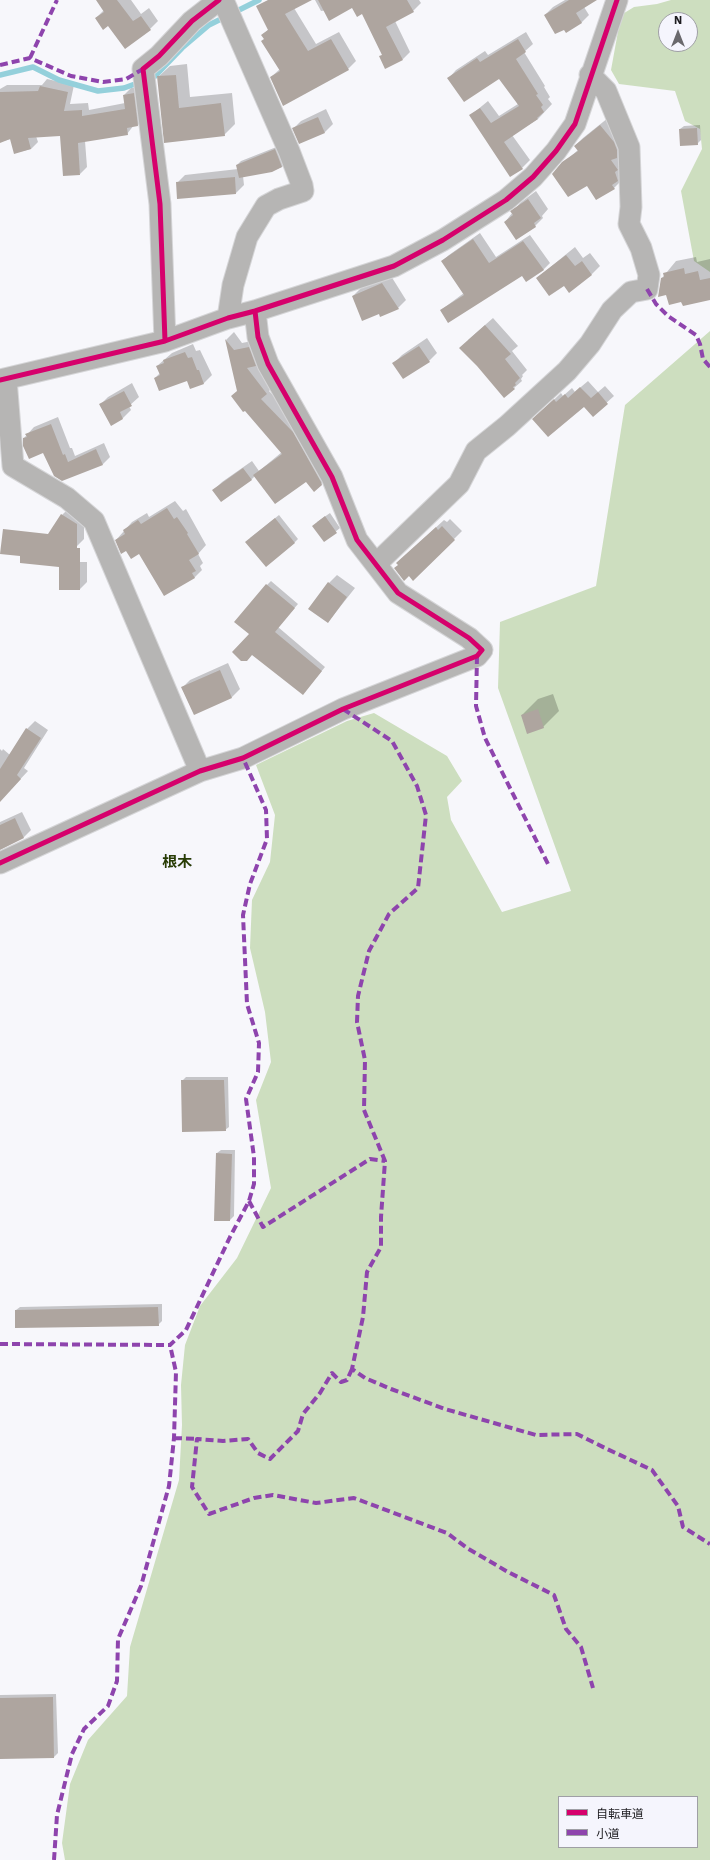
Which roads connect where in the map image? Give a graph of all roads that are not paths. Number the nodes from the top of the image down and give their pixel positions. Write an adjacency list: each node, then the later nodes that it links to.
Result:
1 (219, 0): 7 (street)
2 (223, 0): 6 (street)
3 (618, 0): 4 (street)
4 (590, 75): 5 (street); 10 (street)
5 (255, 311): 6 (street); 10 (street)
6 (228, 318): 7 (street)
7 (165, 340): 8 (street)
8 (3, 380): 9 (street)
9 (7, 472): 11 (street)
10 (376, 564): 11 (street)
11 (200, 771): 12 (street)
12 (0, 863)

